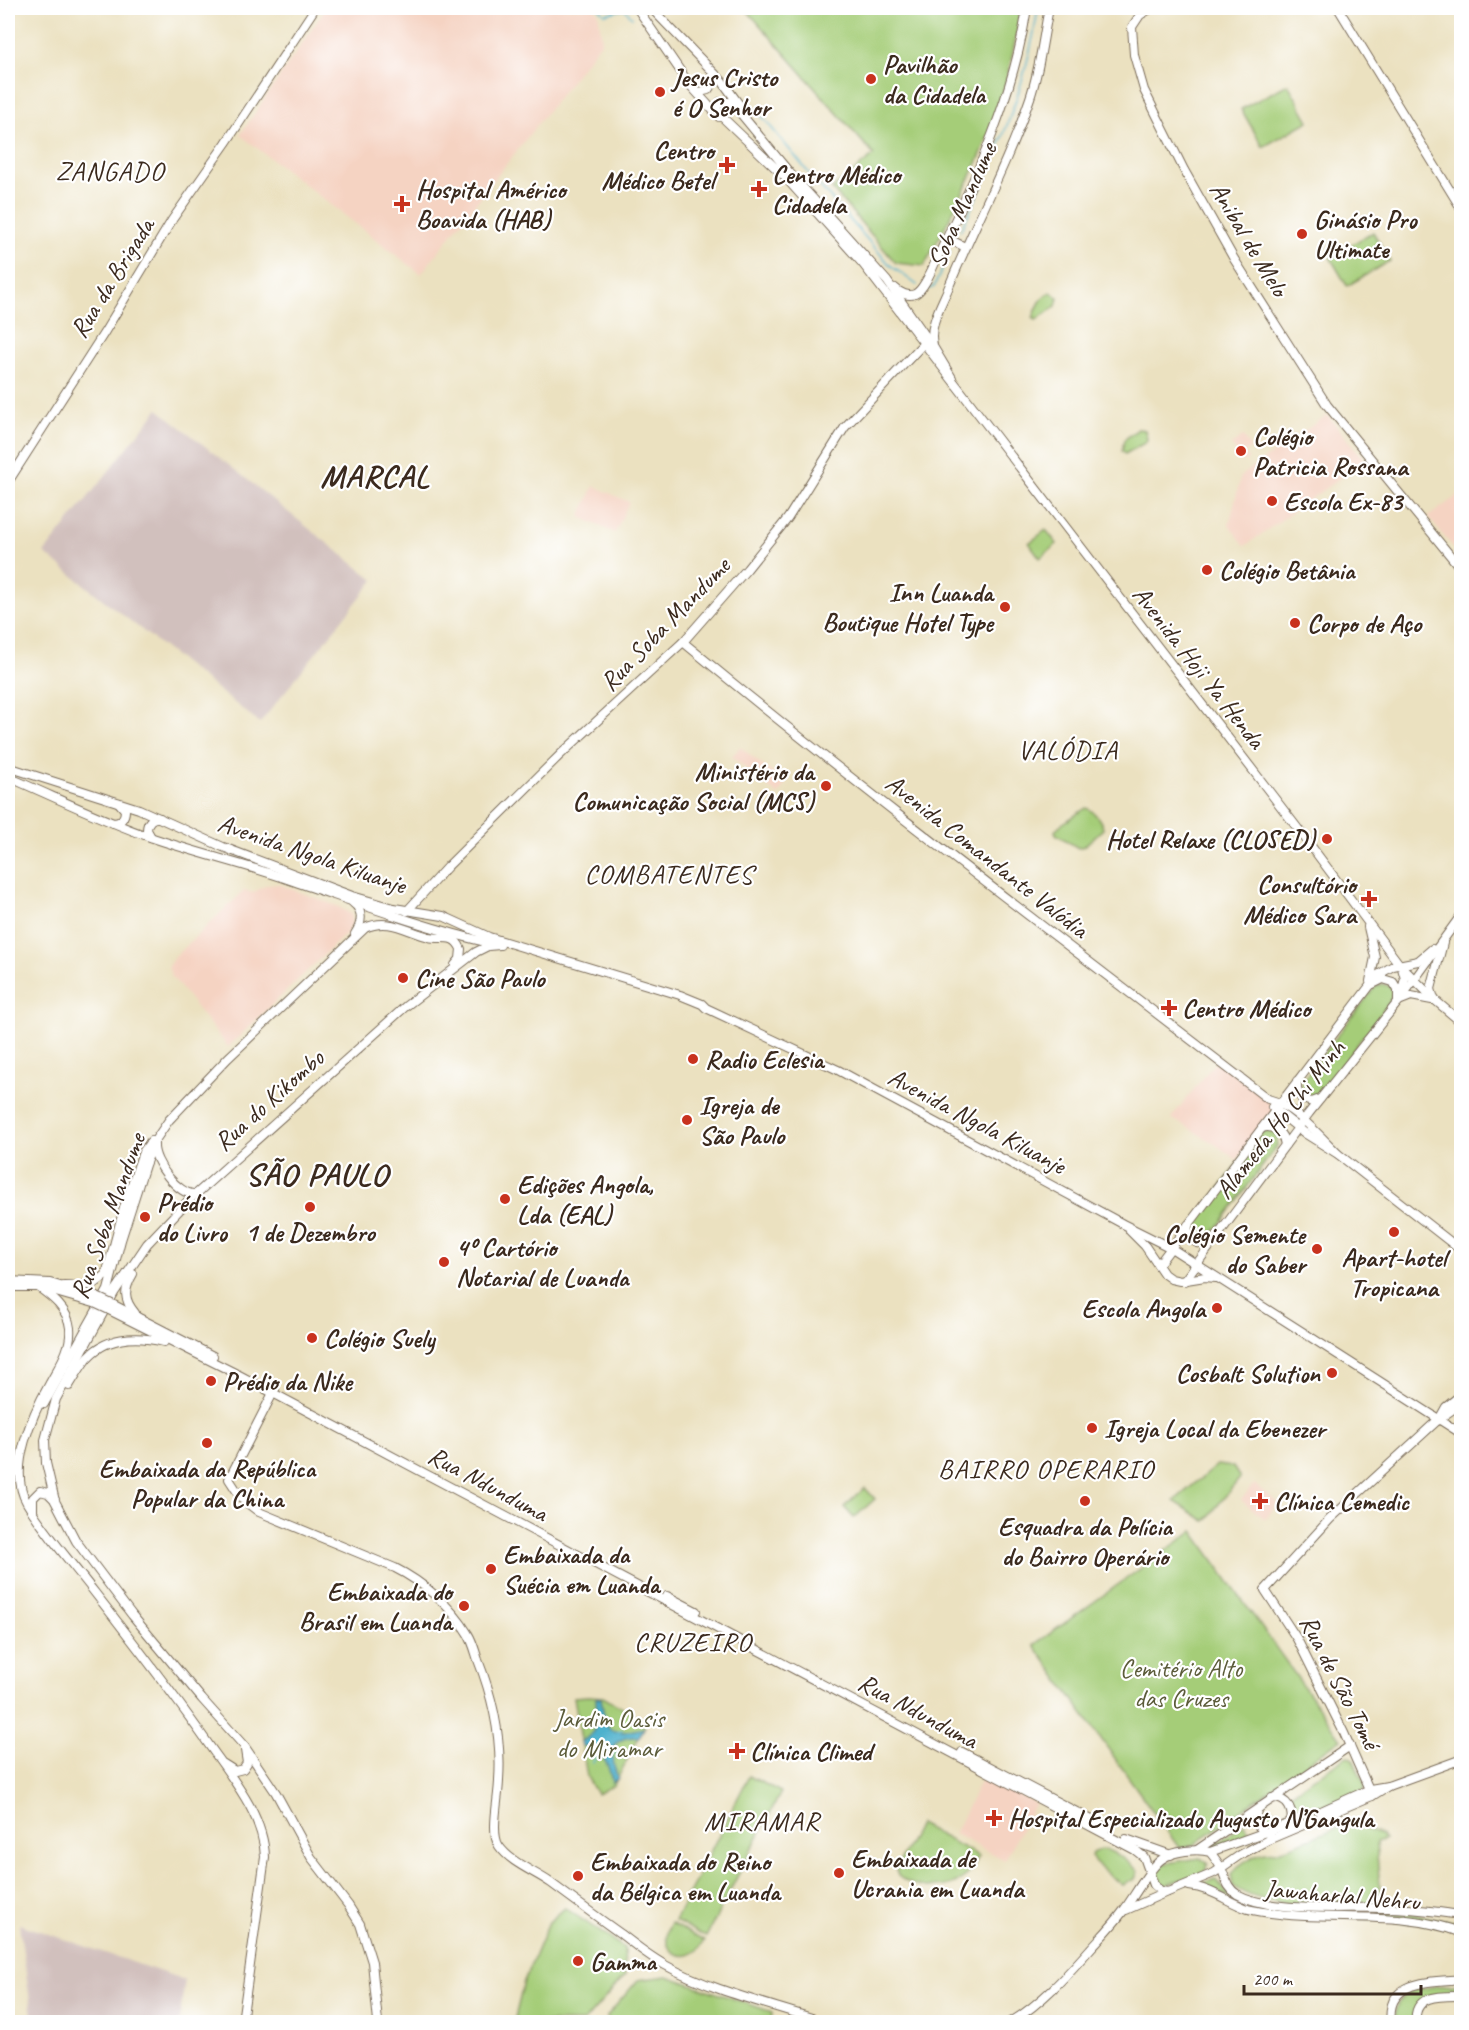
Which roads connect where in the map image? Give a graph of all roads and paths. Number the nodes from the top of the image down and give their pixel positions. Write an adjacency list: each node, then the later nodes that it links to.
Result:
1 (315, 8): 19 (main road, Rua da Brigada)
2 (637, 8): 9 (main road)
3 (651, 8): 8 (main road)
4 (1027, 8): 13 (main road, Soba Mandume)
5 (1049, 8): 14 (main road, Soba Mandume)
6 (1152, 8): 20 (main road, Anibal de Melo)
7 (1338, 8): 12 (main road)
8 (710, 69): 9 (main road); 10 (main road)
9 (690, 85): 11 (main road)
10 (757, 132): 11 (main road); 15 (main road, Avenida Hoji Ya Henda)
11 (742, 136): 16 (main road, Avenida Hoji Ya Henda)
12 (1461, 210)
13 (946, 238): 14 (main road); 15 (main road, Soba Mandume)
14 (965, 247): 17 (main road, Soba Mandume)
15 (887, 282): 17 (main road, Avenida Hoji Ya Henda)
16 (924, 343): 18 (main road, Avenida Hoji Ya Henda); 21 (main road, Rua Soba Mandume)
17 (934, 348): 18 (main road, Avenida Hoji Ya Henda)
18 (952, 378): 31 (main road, Avenida Hoji Ya Henda)
19 (8, 482)
20 (1461, 570)
21 (683, 642): 29 (main road, Rua Soba Mandume); 45 (main road, Avenida Comandante Valódia)
22 (8, 767): 24 (main road, Avenida Ngola Kiluanje)
23 (8, 777): 26 (main road, Avenida Ngola Kiluanje)
24 (118, 803): 25 (main road, Avenida Ngola Kiluanje); 26 (main road)
25 (160, 818): 27 (main road); 29 (main road, Avenida Ngola Kiluanje)
26 (113, 823): 27 (main road, Avenida Ngola Kiluanje)
27 (152, 837): 28 (main road, Avenida Ngola Kiluanje)
28 (352, 902): 33 (main road); 34 (main road, Avenida Ngola Kiluanje)
29 (407, 911): 41 (main road, Avenida Ngola Kiluanje)
30 (1461, 914): 32 (main road)
31 (1364, 918): 35 (main road, Avenida Hoji Ya Henda); 38 (main road)
32 (1445, 936): 35 (main road); 37 (main road, Alameda Ho Chi Minh); 39 (main road)
33 (352, 939): 36 (main road, Rua Soba Mandume); 48 (main road, Rua Soba Mandume)
34 (500, 945): 36 (main road); 41 (main road, Avenida Ngola Kiluanje)
35 (1399, 964): 37 (main road, Avenida Hoji Ya Henda); 38 (main road); 40 (main road)
36 (451, 970): 52 (main road, Rua do Kikombo)
37 (1414, 981): 39 (main road, Avenida Hoji Ya Henda); 40 (main road, Alameda Ho Chi Minh)
38 (1364, 992): 40 (main road); 43 (main road, Alameda Ho Chi Minh)
39 (1436, 1001): 40 (main road); 42 (main road, Avenida Hoji Ya Henda)
40 (1398, 1002): 44 (main road, Alameda Ho Chi Minh)
41 (706, 1008): 54 (main road, Avenida Ngola Kiluanje)
42 (1461, 1023)
43 (1297, 1081): 44 (main road); 45 (main road, Alameda Ho Chi Minh)
44 (1321, 1098): 46 (main road, Alameda Ho Chi Minh)
45 (1277, 1107): 46 (main road, Avenida Comandante Valódia); 47 (main road, Alameda Ho Chi Minh)
46 (1301, 1124): 50 (main road, Alameda Ho Chi Minh); 59 (main road, Avenida Comandante Valódia)
47 (1262, 1128): 50 (main road); 55 (main road, Alameda Ho Chi Minh)
48 (163, 1129): 49 (main road, Rua Soba Mandume); 51 (main road)
49 (154, 1142): 51 (main road, Rua Soba Mandume); 52 (main road)
50 (1285, 1145): 57 (main road, Alameda Ho Chi Minh)
51 (141, 1167): 53 (main road); 66 (main road); 76 (main road, Rua Soba Mandume)
52 (195, 1194): 53 (main road, Rua do Kikombo)
53 (182, 1206): 56 (main road, Rua do Kikombo)
54 (1123, 1224): 58 (main road, Avenida Ngola Kiluanje); 61 (main road)
55 (1188, 1225): 57 (main road); 58 (main road, Alameda Ho Chi Minh)
56 (158, 1232): 70 (main road); 78 (main road, Rua do Kikombo)
57 (1211, 1244): 60 (main road, Alameda Ho Chi Minh)
58 (1171, 1248): 60 (main road, Avenida Ngola Kiluanje); 61 (main road, Alameda Ho Chi Minh)
59 (1461, 1251)
60 (1197, 1264): 62 (main road, Avenida Ngola Kiluanje); 64 (main road, Alameda Ho Chi Minh)
61 (1158, 1265): 64 (main road)
62 (1222, 1279): 64 (main road); 75 (main road, Avenida Ngola Kiluanje)
63 (8, 1281): 65 (main road)
64 (1184, 1281)
65 (38, 1284): 66 (main road, Rua Ndunduma); 67 (main road, Rua Ndunduma); 68 (main road, Rua Ndunduma); 76 (main road)
66 (64, 1286): 68 (main road, Rua Ndunduma)
67 (8, 1287)
68 (96, 1300): 69 (main road, Rua Ndunduma, bridge)
69 (111, 1307): 70 (main road, Rua Ndunduma); 71 (main road, Rua Ndunduma)
70 (138, 1317): 72 (main road, Rua Ndunduma)
71 (178, 1345): 72 (main road, Rua Ndunduma); 78 (main road)
72 (274, 1391): 93 (main road, Rua Ndunduma); 95 (main road, Rua Ndunduma); 107 (main road)
73 (1461, 1394): 75 (main road)
74 (1461, 1403): 75 (main road)
75 (1439, 1419): 77 (main road, Avenida Ngola Kiluanje); 81 (main road, Rua de São Tomé)
76 (31, 1425): 80 (main road)
77 (1461, 1434)
78 (53, 1491): 79 (main road)
79 (56, 1501): 80 (main road); 82 (main road)
80 (33, 1512): 84 (main road)
81 (1350, 1746): 85 (main road, Rua de São Tomé); 86 (main road)
82 (245, 1747): 84 (main road); 106 (main road)
83 (1461, 1759): 85 (main road)
84 (221, 1762): 103 (main road)
85 (1371, 1792): 88 (main road)
86 (1272, 1798): 87 (main road); 88 (main road)
87 (1260, 1806): 89 (main road); 91 (main road)
88 (1289, 1828): 89 (main road); 90 (main road)
89 (1267, 1833): 90 (main road); 92 (main road)
90 (1276, 1837): 94 (main road)
91 (1195, 1851): 92 (main road); 93 (main road)
92 (1210, 1852): 94 (main road, Jawaharlal Nehru)
93 (1171, 1855): 95 (main road)
94 (1222, 1869): 96 (main road); 99 (main road, Jawaharlal Nehru)
95 (1150, 1874): 97 (main road, Rua Ndunduma); 98 (main road)
96 (1185, 1886): 97 (main road); 100 (main road, Jawaharlal Nehru)
97 (1168, 1892): 98 (main road)
98 (1123, 1911): 108 (main road)
99 (1461, 1915)
100 (1461, 1933)
101 (1461, 1979): 109 (main road)
102 (1461, 1995): 110 (main road)
103 (243, 2011): 104 (main road); 105 (main road)
104 (242, 2022)
105 (247, 2022)
106 (378, 2022)
107 (824, 2022)
108 (1011, 2022)
109 (1391, 2022)
110 (1416, 2022)

